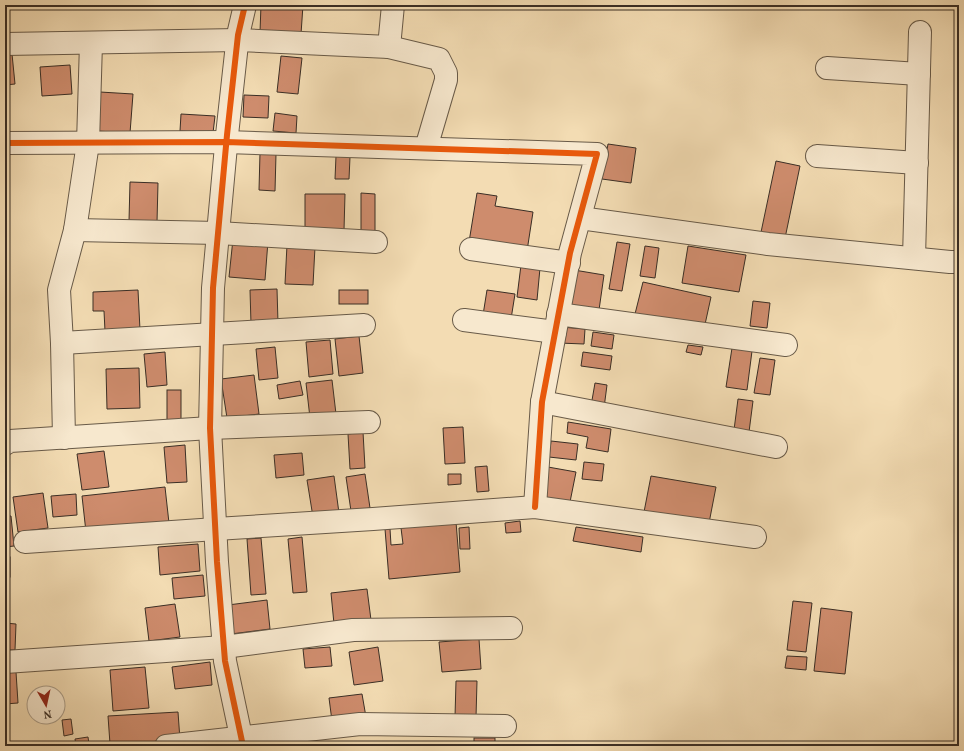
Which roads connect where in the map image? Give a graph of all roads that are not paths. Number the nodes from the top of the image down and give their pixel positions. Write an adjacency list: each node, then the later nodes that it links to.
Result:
1 (245, 5): 4 (street)
2 (393, 5): 7 (street)
3 (920, 32): 9 (street)
4 (238, 40): 5 (street); 7 (street); 10 (street)
5 (92, 43): 6 (street); 12 (street)
6 (5, 44)
7 (390, 48): 13 (street)
8 (827, 68): 9 (street)
9 (919, 74): 15 (street)
10 (226, 142): 12 (street); 13 (street); 18 (street)
11 (5, 143): 12 (street)
12 (88, 143): 17 (street)
13 (426, 148): 16 (street)
14 (817, 156): 15 (street)
15 (917, 163): 21 (street)
16 (580, 218): 21 (street); 23 (street)
17 (74, 230): 18 (street); 28 (street)
18 (218, 233): 19 (street); 27 (street)
19 (376, 242)
20 (471, 248): 23 (street)
21 (914, 258): 22 (street)
22 (959, 262)
23 (568, 263): 25 (street)
24 (464, 320): 25 (street)
25 (557, 323): 29 (street); 30 (street)
26 (364, 325): 27 (street)
27 (212, 335): 28 (street); 32 (street)
28 (62, 343): 33 (street)
29 (786, 345)
30 (542, 402): 35 (street); 36 (street)
31 (369, 422): 32 (street)
32 (210, 428): 33 (street); 37 (street)
33 (64, 438): 34 (street)
34 (5, 444)
35 (776, 447)
36 (536, 507): 37 (street); 38 (street)
37 (216, 529): 39 (street); 41 (street)
38 (755, 537)
39 (25, 542)
40 (511, 628): 41 (street)
41 (224, 647): 42 (street); 44 (street)
42 (5, 662)
43 (505, 726): 44 (street)
44 (242, 741): 45 (street)
45 (166, 746)

